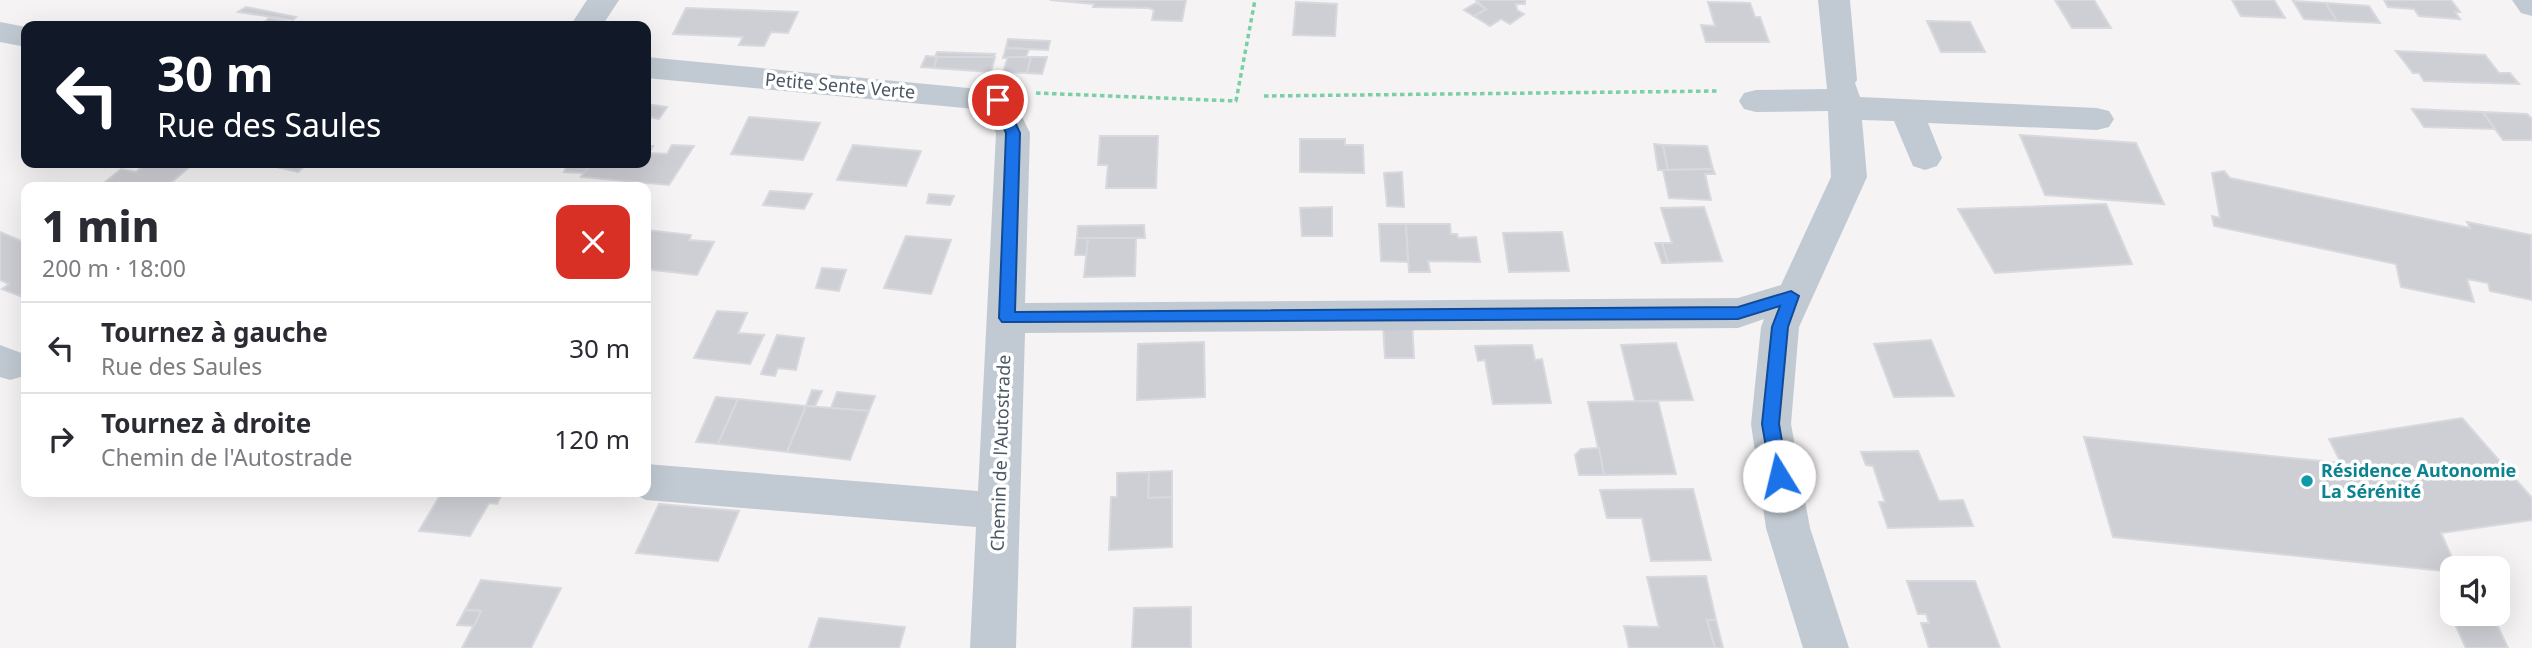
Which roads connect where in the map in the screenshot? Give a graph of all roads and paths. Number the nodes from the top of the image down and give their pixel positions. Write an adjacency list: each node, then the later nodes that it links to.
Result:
1 (603, 0): 6 (street)
2 (1255, 0): 14 (path)
3 (1834, 0): 10 (street)
4 (2528, 0): 5 (street)
5 (2532, 6)
6 (589, 21)
7 (0, 32): 8 (street)
8 (21, 36)
9 (651, 68): 14 (street, Petite Sente Verte)
10 (1843, 95): 12 (street); 13 (street); 17 (street)
11 (1264, 96): 12 (path)
12 (1743, 96)
13 (1907, 111): 15 (street); 16 (street)
14 (1006, 116): 18 (street, Chemin de l'Autostrade)
15 (2097, 119)
16 (1925, 158)
17 (1791, 296): 18 (street); 22 (street)
18 (1007, 318): 20 (street, Chemin de l'Autostrade)
19 (651, 482): 20 (street)
20 (999, 511): 21 (street, Chemin de l'Autostrade)
21 (993, 648)
22 (1826, 648)

